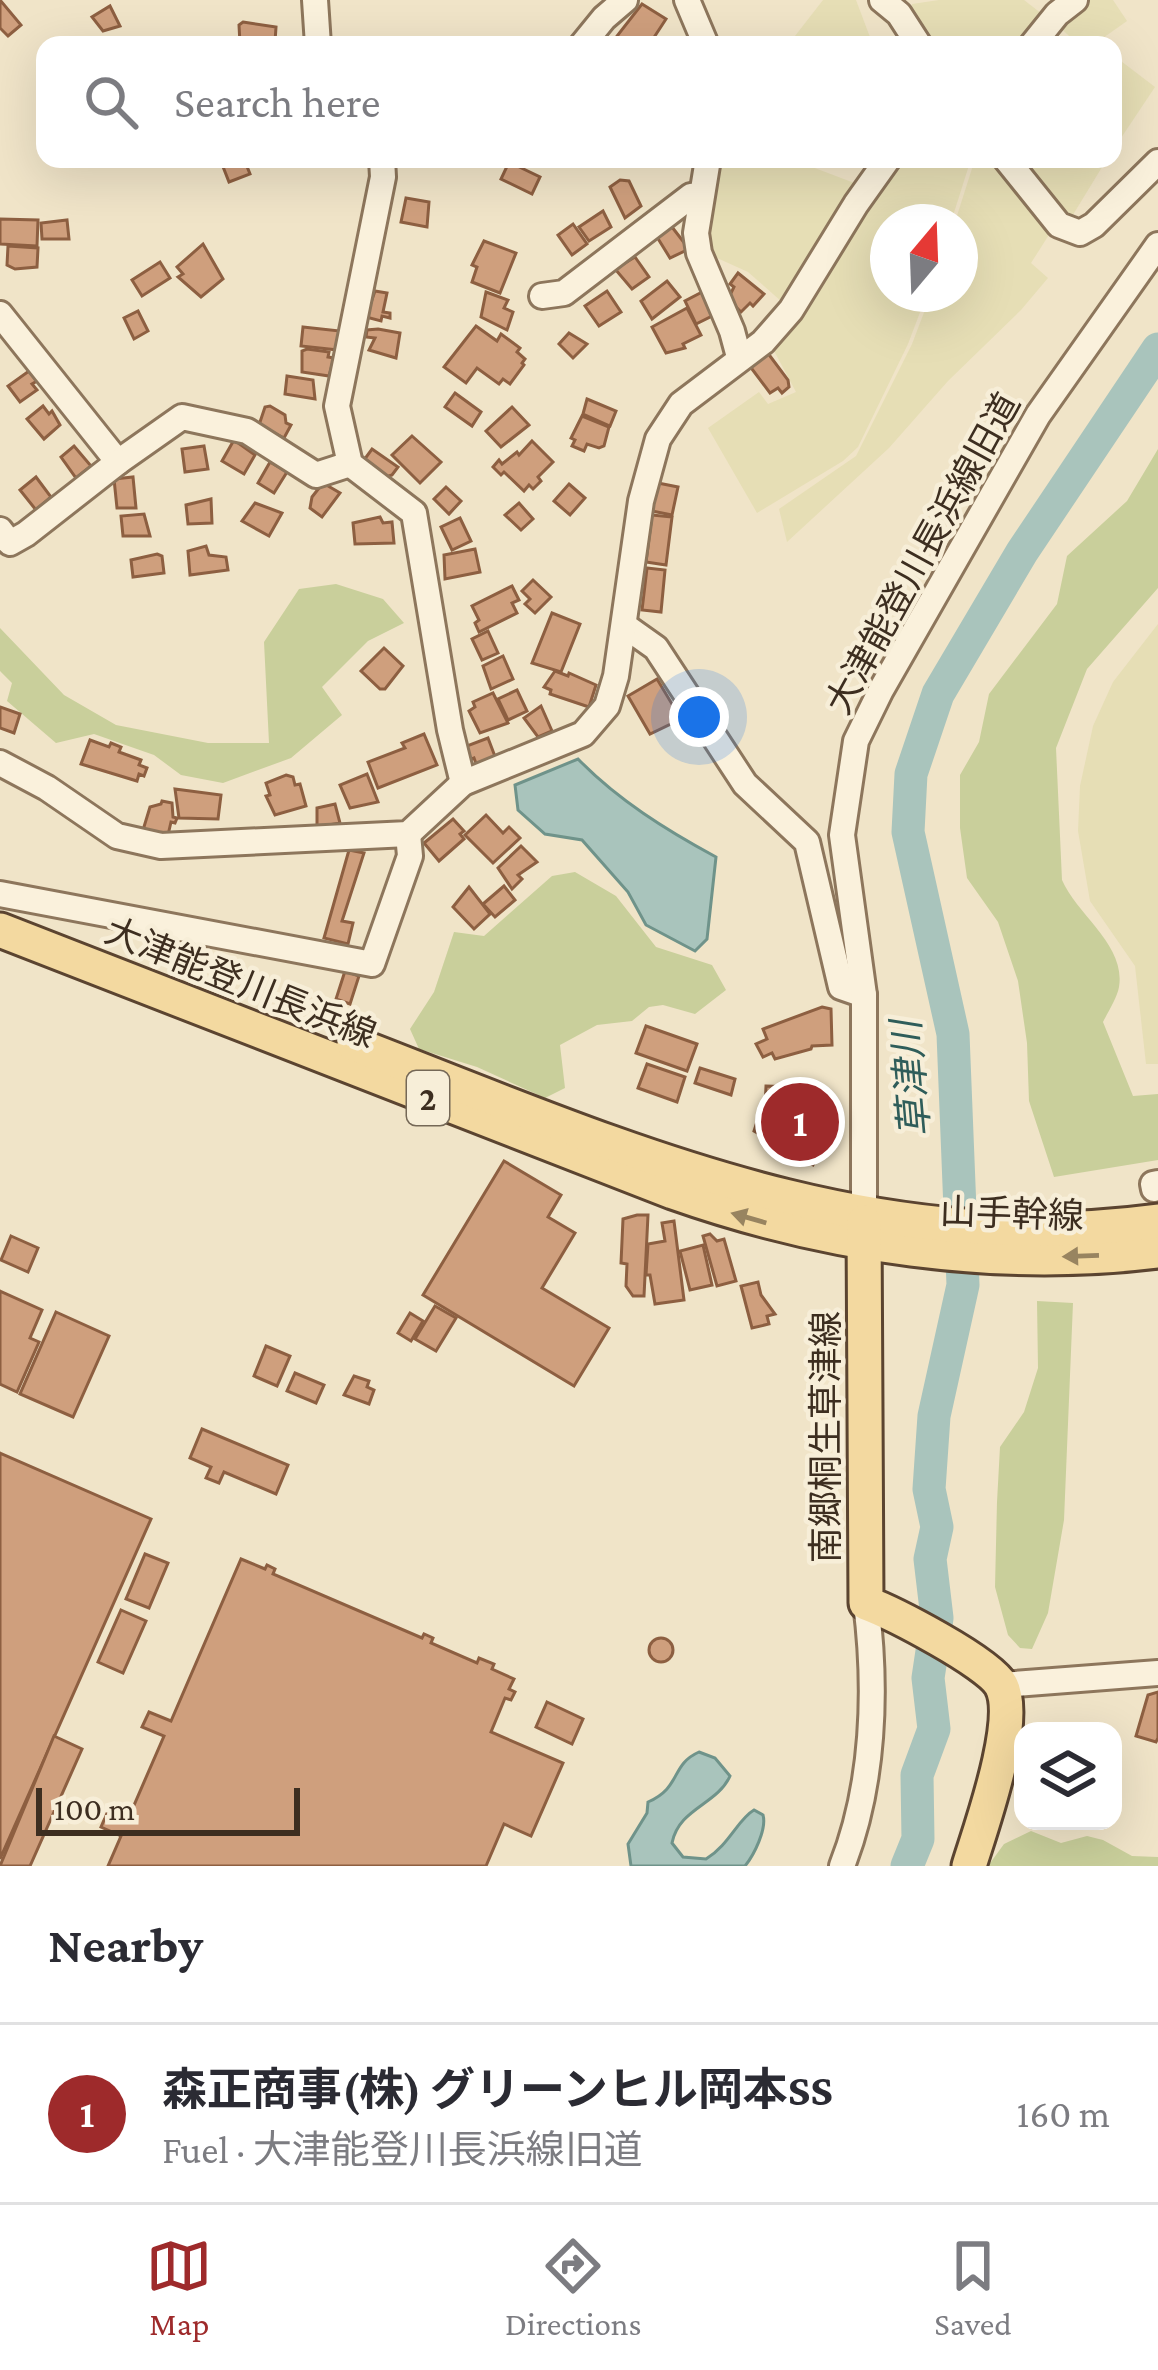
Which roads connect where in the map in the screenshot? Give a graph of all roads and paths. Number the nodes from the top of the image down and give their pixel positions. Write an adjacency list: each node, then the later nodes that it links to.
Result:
1 (315, 0): 6 (street)
2 (625, 0): 7 (street)
3 (687, 0): 8 (street)
4 (882, 0): 9 (street)
5 (1075, 0): 10 (street)
6 (317, 36)
7 (589, 36)
8 (702, 36)
9 (913, 36)
10 (1039, 36)
11 (1158, 162): 15 (street)
12 (382, 168): 22 (street)
13 (706, 168): 16 (street)
14 (882, 168): 20 (street)
15 (1013, 168)
16 (701, 195): 18 (street); 20 (street)
17 (1158, 245): 31 (street, 大津能登川長浜線旧道)
18 (542, 296)
19 (0, 314): 21 (street)
20 (740, 357): 24 (street)
21 (118, 462): 22 (street); 23 (street)
22 (350, 464): 26 (street)
23 (0, 530)
24 (625, 626): 26 (street); 31 (street)
25 (0, 763): 27 (street)
26 (464, 783): 27 (street)
27 (408, 834): 28 (street)
28 (0, 894)
29 (0, 907): 33 (main road, 大津能登川長浜線 / 2)
30 (0, 930): 33 (main road, 大津能登川長浜線 / 2, one-way to 30)
31 (864, 995): 33 (street, 大津能登川長浜線旧道)
32 (1151, 1207): 34 (main road, 山手幹線 / 2)
33 (863, 1228): 34 (main road, 山手幹線 / 2); 36 (main road, 南郷桐生草津線)
34 (1004, 1242): 35 (main road, 山手幹線 / 2, one-way to 34)
35 (1158, 1251)
36 (881, 1609): 38 (main road); 39 (street)
37 (1158, 1673): 38 (street)
38 (1001, 1685): 40 (main road)
39 (842, 1866)
40 (970, 1866)

